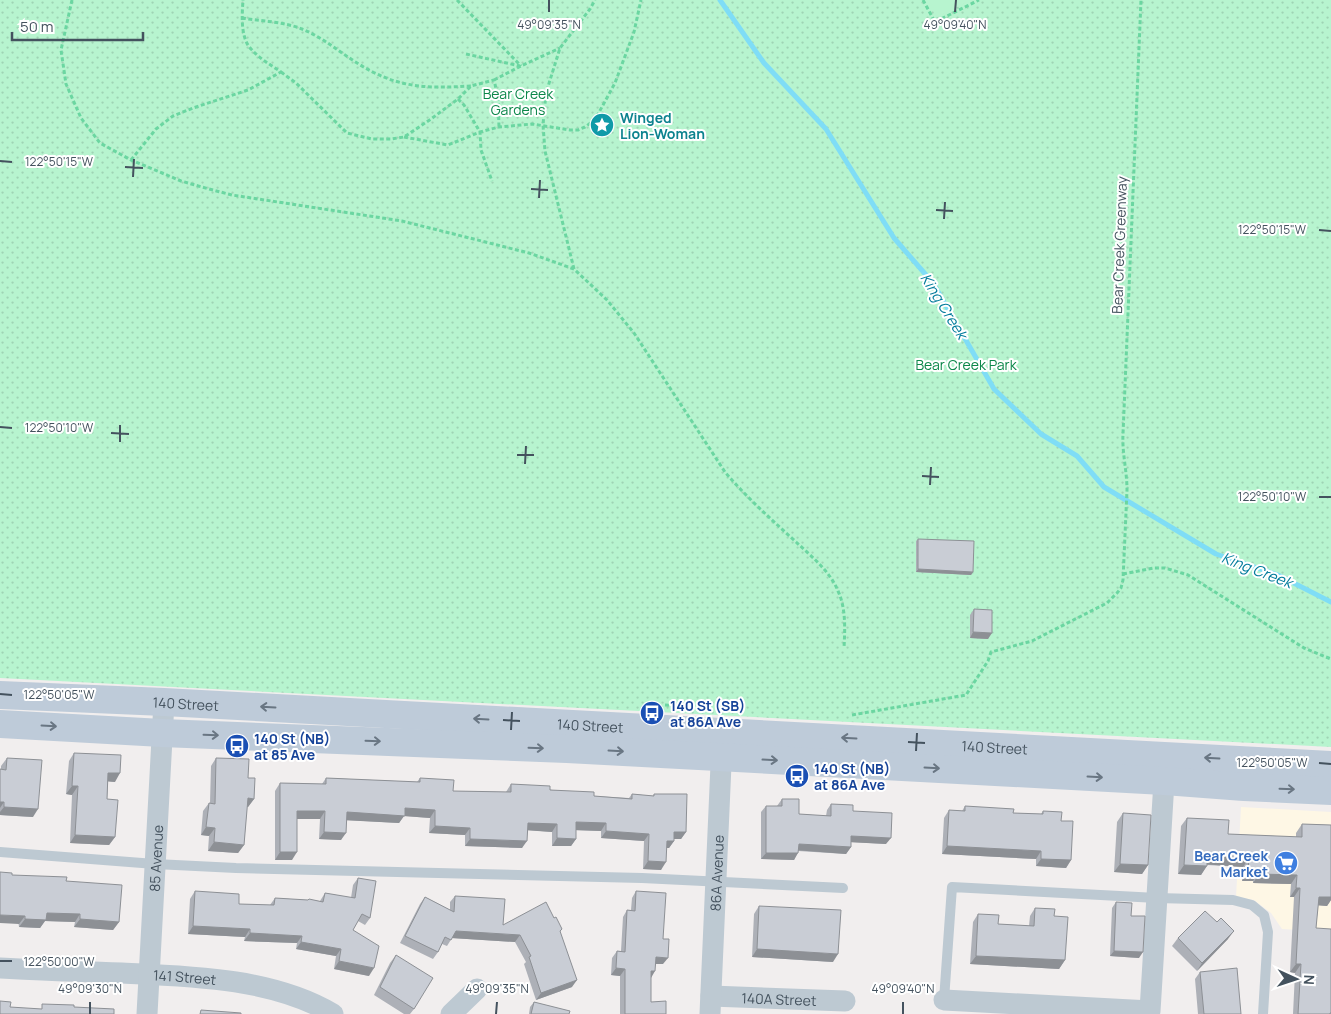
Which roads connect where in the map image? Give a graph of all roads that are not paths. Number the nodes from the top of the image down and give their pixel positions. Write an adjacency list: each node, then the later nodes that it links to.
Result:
1 (0, 695): 2 (main road, 140 Street)
2 (164, 702): 4 (street, 85 Avenue); 5 (main road, 140 Street, one-way to 2)
3 (0, 724): 4 (main road, 140 Street, one-way to 4)
4 (162, 733): 5 (main road, 140 Street, one-way to 5); 10 (street, 85 Avenue)
5 (722, 744): 7 (main road, 140 Street); 11 (street, 86A Avenue)
6 (1331, 764): 7 (main road, 140 Street, one-way to 7)
7 (1165, 768): 8 (main road, 140 Street, one-way to 8); 13 (street)
8 (1331, 791)
9 (0, 852): 10 (lane)
10 (155, 864): 11 (lane); 15 (street, 85 Avenue)
11 (716, 881): 12 (lane); 19 (street, 86A Avenue)
12 (843, 888)
13 (1157, 898): 17 (lane); 17 (street); 23 (lane)
14 (0, 968): 15 (street, 141 Street)
15 (149, 974): 20 (street, 85 Avenue); 21 (street, 141 Street)
16 (477, 990): 22 (street)
17 (944, 1000)
18 (845, 1001): 19 (street, 140A Street)
19 (711, 1005)
20 (147, 1014)
21 (333, 1014)
22 (451, 1014)
23 (1263, 1014)

